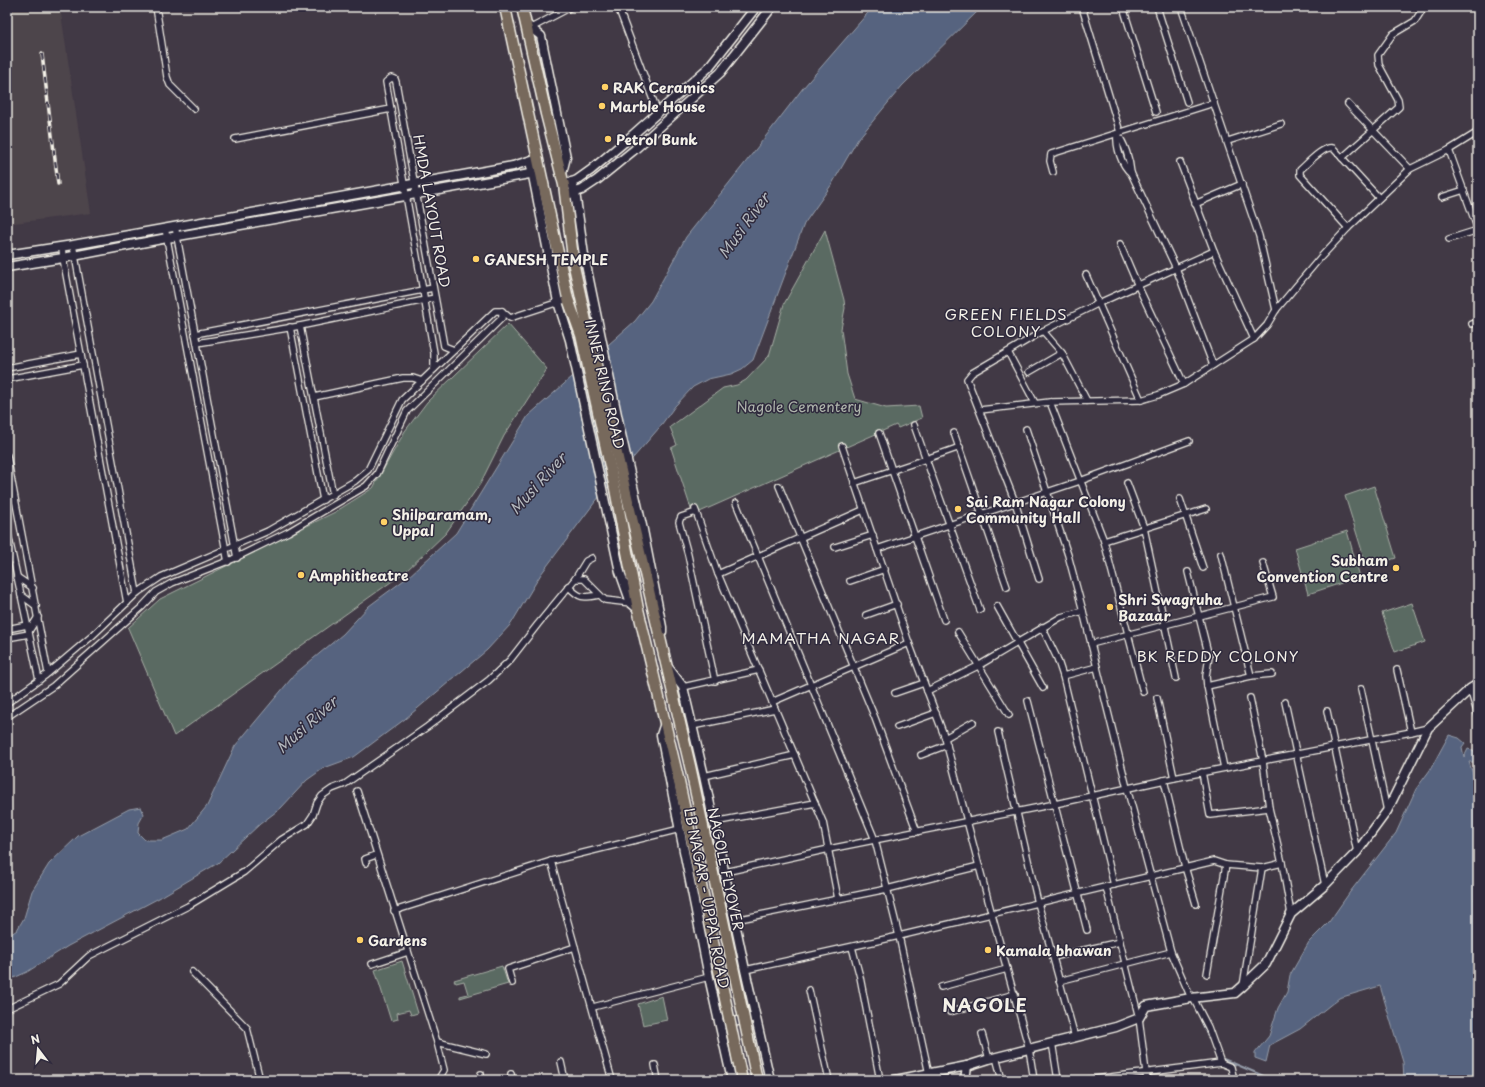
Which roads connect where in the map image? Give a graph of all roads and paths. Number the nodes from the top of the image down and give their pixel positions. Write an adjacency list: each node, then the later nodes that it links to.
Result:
1 (156, 7): 18 (street)
2 (505, 7): 30 (highway, INNER RING ROAD)
3 (522, 7): 13 (highway, INNER RING ROAD)
4 (571, 7): 13 (street)
5 (618, 7): 21 (street)
6 (756, 7): 21 (street)
7 (772, 7): 38 (street)
8 (1082, 7): 25 (street)
9 (1123, 7): 20 (street)
10 (1158, 7): 14 (street)
11 (1181, 7): 15 (street)
12 (1424, 7): 23 (street)
13 (528, 26): 38 (highway, INNER RING ROAD)
14 (1187, 102)
15 (1214, 103): 25 (street); 27 (street)
16 (1348, 104): 23 (street)
17 (401, 107): 19 (street); 19 (street, HMDA LAYOUT ROAD); 35 (street, HMDA LAYOUT ROAD)
18 (194, 109)
19 (391, 109): 26 (street); 37 (street)
20 (1156, 112)
21 (658, 113): 38 (street)
22 (1281, 124): 27 (street)
23 (1373, 130): 29 (street); 32 (street)
24 (1478, 132): 28 (street)
25 (1118, 133): 34 (street); 60 (street)
26 (235, 139)
27 (1228, 141): 36 (street)
28 (1449, 150): 32 (street); 39 (street)
29 (1342, 158): 42 (street); 47 (street)
30 (534, 159): 33 (highway, INNER RING ROAD); 35 (street)
31 (1180, 162): 44 (street)
32 (1410, 169): 42 (street)
33 (537, 172): 40 (street); 67 (highway, INNER RING ROAD)
34 (1053, 172)
35 (414, 183): 37 (street); 40 (street, HMDA LAYOUT ROAD)
36 (1242, 184): 44 (street); 69 (street)
37 (404, 185): 41 (street); 45 (street)
38 (569, 189): 182 (street); 182 (highway, INNER RING ROAD)
39 (1464, 190): 43 (street); 48 (street)
40 (416, 195): 41 (street); 63 (street, HMDA LAYOUT ROAD)
41 (406, 196): 49 (street); 64 (street)
42 (1379, 198): 47 (street)
43 (1442, 198)
44 (1195, 204): 55 (street)
45 (175, 226): 46 (street); 49 (street)
46 (165, 228): 50 (street); 53 (street)
47 (1348, 228): 69 (street)
48 (1478, 230): 51 (street)
49 (177, 237): 50 (street); 78 (street)
50 (167, 238): 57 (street); 138 (street)
51 (1449, 239)
52 (1120, 244): 62 (street)
53 (73, 245): 54 (street); 57 (street)
54 (62, 246): 56 (street); 58 (street)
55 (1214, 251): 60 (street); 79 (street)
56 (7, 255)
57 (74, 256): 58 (street); 157 (street)
58 (63, 258): 59 (street); 84 (street)
59 (7, 267)
60 (1176, 268): 62 (street); 86 (street)
61 (1086, 275): 68 (street)
62 (1138, 286): 68 (street); 92 (street)
63 (433, 288): 64 (street); 65 (street, HMDA LAYOUT ROAD)
64 (423, 290): 66 (street); 71 (street)
65 (435, 298): 66 (street); 81 (street, HMDA LAYOUT ROAD)
66 (425, 300): 73 (street); 88 (street)
67 (563, 300): 70 (street); 163 (street); 163 (highway, INNER RING ROAD)
68 (1099, 303): 77 (street); 94 (street)
69 (1276, 310): 79 (street)
70 (502, 311): 81 (street); 99 (street)
71 (305, 313): 73 (street); 78 (street)
72 (1478, 322): 74 (street)
73 (308, 324): 75 (street)
74 (1472, 324)
75 (300, 326): 76 (street); 93 (street)
76 (290, 327): 80 (street); 110 (street)
77 (1043, 331): 82 (street); 83 (street)
78 (195, 334): 80 (street)
79 (1254, 339): 86 (street)
80 (197, 343): 135 (street)
81 (454, 350): 88 (street)
82 (1008, 352): 97 (street); 98 (street)
83 (1062, 353): 89 (street); 96 (street)
84 (81, 354): 85 (street); 87 (street)
85 (83, 364): 90 (street); 160 (street)
86 (1213, 365): 92 (street)
87 (7, 368)
88 (434, 369): 91 (street)
89 (1029, 372)
90 (7, 380)
91 (422, 380): 93 (street); 100 (street)
92 (1184, 384): 94 (street)
93 (314, 397): 111 (street)
94 (1141, 400): 96 (street)
95 (1050, 402): 96 (street); 97 (street); 113 (street)
96 (1087, 402)
97 (1035, 403): 98 (street)
98 (980, 410): 121 (street)
99 (407, 412): 100 (street); 142 (street)
100 (395, 413): 118 (street)
101 (914, 425): 109 (street)
102 (1026, 429): 117 (street)
103 (879, 433): 112 (street)
104 (954, 433): 107 (street)
105 (1189, 441): 113 (street)
106 (842, 446): 114 (street)
107 (960, 447): 109 (street); 125 (street)
108 (7, 456): 156 (street)
109 (926, 459): 112 (street); 127 (street)
110 (317, 467): 111 (street); 120 (street)
111 (327, 467): 118 (street)
112 (892, 470): 114 (street); 131 (street)
113 (1080, 480): 117 (street); 133 (street)
114 (854, 483): 124 (street)
115 (1127, 483): 129 (street)
116 (779, 486): 132 (street)
117 (1047, 492): 121 (street); 167 (street)
118 (333, 495): 120 (street)
119 (1180, 499): 126 (street)
120 (323, 500): 135 (street)
121 (1015, 502): 125 (street); 152 (street)
122 (736, 503): 141 (street)
123 (1206, 509): 126 (street)
124 (863, 510): 130 (street); 132 (street)
125 (982, 514): 127 (street); 155 (street)
126 (1186, 516): 129 (street); 146 (street)
127 (949, 525): 131 (street); 166 (street)
128 (7, 528): 134 (street)
129 (1144, 528): 133 (street); 172 (street)
130 (873, 535): 136 (street); 137 (street)
131 (915, 536): 137 (street); 171 (street)
132 (800, 537): 141 (street); 184 (street)
133 (1104, 541): 177 (street)
134 (8, 542): 139 (street)
135 (234, 545): 138 (street); 142 (street)
136 (835, 547)
137 (878, 549): 147 (street)
138 (226, 550): 144 (street); 157 (street)
139 (9, 552): 150 (street)
140 (1221, 554): 165 (street)
141 (758, 556): 149 (street); 197 (street)
142 (237, 558): 144 (street)
143 (592, 558): 151 (street)
144 (228, 562): 218 (street)
145 (1263, 564): 165 (street)
146 (1203, 568)
147 (885, 569): 153 (street); 161 (street)
148 (1188, 572): 169 (street)
149 (718, 574): 187 (street); 195 (street)
150 (17, 577): 156 (street); 158 (street)
151 (576, 579): 154 (street); 159 (street)
152 (1039, 579)
153 (850, 581)
154 (568, 586): 159 (street); 299 (street)
155 (1007, 587)
156 (33, 588): 162 (street)
157 (137, 593): 160 (street)
158 (21, 594): 162 (street); 175 (street)
159 (599, 595): 163 (street)
160 (127, 603): 189 (street)
161 (897, 604): 168 (street); 180 (street)
162 (36, 606): 170 (street)
163 (634, 606): 219 (highway, INNER RING ROAD)
164 (997, 606): 179 (street)
165 (1235, 607): 169 (street); 192 (street)
166 (980, 610)
167 (1083, 611): 173 (street); 181 (street)
168 (866, 615)
169 (1199, 616): 172 (street); 199 (street)
170 (38, 617): 175 (street); 189 (street)
171 (944, 620)
172 (1165, 624): 177 (street); 193 (street)
173 (1042, 627): 179 (street); 191 (street)
174 (7, 629): 175 (street)
175 (28, 630): 178 (street); 194 (street)
176 (958, 632): 185 (street)
177 (1129, 633): 181 (street); 205 (street)
178 (7, 638)
179 (1016, 642): 185 (street); 201 (street)
180 (910, 643): 184 (street); 196 (street)
181 (1091, 644): 186 (street)
182 (662, 645): 183 (highway, INNER RING ROAD)
183 (666, 664): 200 (street, LB NAGAR - UPPAL ROAD); 327 (highway, NAGOLE FLYOVER, bridge)
184 (853, 666): 197 (street); 250 (street)
185 (978, 666): 204 (street); 216 (street)
186 (1097, 667): 191 (street); 239 (street)
187 (759, 670): 195 (street); 210 (street)
188 (1397, 670): 225 (street)
189 (48, 673): 194 (street)
190 (1272, 674): 192 (street)
191 (1063, 676): 241 (street)
192 (1251, 676): 199 (street)
193 (1176, 678)
194 (40, 680): 212 (street)
195 (715, 681): 200 (street)
196 (924, 683): 204 (street); 206 (street)
197 (812, 684): 210 (street); 251 (street)
198 (1478, 684): 203 (street)
199 (1207, 686): 234 (street)
200 (683, 687): 221 (street, LB NAGAR - UPPAL ROAD)
201 (1043, 688)
202 (1360, 689): 227 (street)
203 (1470, 689): 217 (street); 223 (street)
204 (928, 691): 215 (street)
205 (1143, 692)
206 (895, 693)
207 (1157, 698): 237 (street)
208 (1250, 698): 233 (street)
209 (1028, 701): 243 (street)
210 (772, 702): 213 (street)
211 (1285, 702): 230 (street)
212 (7, 703)
213 (775, 710): 221 (street); 231 (street)
214 (1327, 711): 229 (street)
215 (936, 713): 222 (street); 226 (street)
216 (1009, 715)
217 (1478, 715)
218 (7, 717)
219 (665, 722): 249 (street, LB NAGAR - UPPAL ROAD); 326 (highway, NAGOLE FLYOVER, bridge)
220 (974, 722): 226 (street)
221 (692, 726): 236 (street, LB NAGAR - UPPAL ROAD)
222 (896, 727)
223 (1428, 728): 225 (street); 245 (street)
224 (998, 732): 246 (street)
225 (1411, 732): 227 (street)
226 (945, 738): 228 (street)
227 (1371, 740): 229 (street); 245 (street)
228 (947, 745): 232 (street); 248 (street)
229 (1335, 747): 230 (street); 253 (street)
230 (1297, 754): 233 (street); 265 (street)
231 (795, 755): 236 (street); 242 (street)
232 (921, 755)
233 (1263, 761): 234 (street); 244 (street)
234 (1224, 768): 235 (street)
235 (1202, 772): 237 (street); 244 (street)
236 (704, 776): 247 (street, LB NAGAR - UPPAL ROAD)
237 (1174, 778): 238 (street)
238 (1164, 780): 239 (street); 260 (street)
239 (1127, 788): 241 (street); 263 (street)
240 (357, 791): 254 (street)
241 (1092, 795): 243 (street); 264 (street)
242 (815, 803): 247 (street); 252 (street)
243 (1055, 804): 246 (street); 268 (street)
244 (1269, 808): 257 (street)
245 (1387, 811): 253 (street)
246 (1017, 812): 248 (street); 270 (street)
247 (714, 822): 262 (street, LB NAGAR - UPPAL ROAD)
248 (968, 822): 250 (street); 259 (street)
249 (680, 829): 255 (street); 290 (street, LB NAGAR - UPPAL ROAD)
250 (917, 832): 251 (street)
251 (874, 840): 252 (street); 267 (street)
252 (829, 849): 262 (street); 269 (street)
253 (1357, 852): 265 (street)
254 (376, 855): 256 (street); 272 (street)
255 (552, 861): 272 (street); 280 (street)
256 (366, 863)
257 (1282, 863): 261 (street); 274 (street)
258 (1226, 865): 260 (street); 261 (street); 289 (street)
259 (979, 866): 267 (street); 273 (street)
260 (1186, 867): 263 (street); 271 (street)
261 (1262, 868): 293 (street)
262 (724, 872): 275 (street, LB NAGAR - UPPAL ROAD)
263 (1151, 876): 264 (street); 282 (street)
264 (1114, 885): 266 (street)
265 (1325, 885): 274 (street)
266 (1106, 887): 268 (street); 278 (street)
267 (888, 889): 269 (street); 277 (street)
268 (1078, 894): 270 (street); 276 (street)
269 (838, 898): 275 (street)
270 (1038, 903): 273 (street); 283 (street)
271 (1196, 904)
272 (394, 911): 281 (street)
273 (992, 914): 277 (street); 287 (street)
274 (1291, 914): 293 (street)
275 (735, 920): 286 (street, LB NAGAR - UPPAL ROAD)
276 (1087, 930)
277 (899, 936): 279 (street); 317 (street)
278 (1120, 942): 283 (street); 285 (street)
279 (852, 946): 286 (street); 330 (street)
280 (575, 947): 292 (street); 298 (street)
281 (408, 952): 284 (street); 306 (street)
282 (1172, 952): 285 (street); 297 (street)
283 (1053, 957): 291 (street)
284 (372, 964)
285 (1125, 964): 291 (street); 302 (street)
286 (745, 970): 301 (street, LB NAGAR - UPPAL ROAD)
287 (1007, 970): 294 (street); 296 (street)
288 (192, 972): 319 (street)
289 (1207, 974)
290 (709, 977): 298 (street); 303 (street, LB NAGAR - UPPAL ROAD)
291 (1059, 981): 305 (street)
292 (512, 982)
293 (1243, 986): 297 (street)
294 (941, 987)
295 (809, 990): 329 (street)
296 (1015, 994): 300 (street); 308 (street)
297 (1192, 998): 302 (street); 312 (street)
298 (593, 1007): 323 (street)
299 (7, 1010)
300 (950, 1012)
301 (756, 1017): 303 (street); 328 (street, LB NAGAR - UPPAL ROAD)
302 (1139, 1018): 305 (street); 315 (street)
303 (720, 1026): 325 (street, LB NAGAR - UPPAL ROAD)
304 (982, 1034): 310 (street)
305 (1075, 1037): 307 (street)
306 (437, 1042): 309 (street); 320 (street)
307 (1052, 1042): 308 (street); 335 (street)
308 (1029, 1049): 310 (street); 334 (street)
309 (486, 1054)
310 (992, 1058): 314 (street); 333 (street)
311 (561, 1062): 322 (street)
312 (1221, 1062): 315 (street); 338 (street)
313 (655, 1065): 324 (street)
314 (967, 1066): 317 (street); 332 (street)
315 (1146, 1072): 318 (street); 337 (street)
316 (511, 1074): 321 (street)
317 (929, 1074): 331 (street)
318 (1111, 1078): 336 (street)
319 (260, 1080)
320 (438, 1080)
321 (512, 1080)
322 (565, 1080)
323 (612, 1080)
324 (658, 1080)
325 (732, 1080)
326 (742, 1080)
327 (757, 1080)
328 (770, 1080)
329 (829, 1080)
330 (880, 1080)
331 (895, 1080)
332 (965, 1080)
333 (1002, 1080)
334 (1034, 1080)
335 (1058, 1080)
336 (1088, 1080)
337 (1147, 1080)
338 (1234, 1080)

